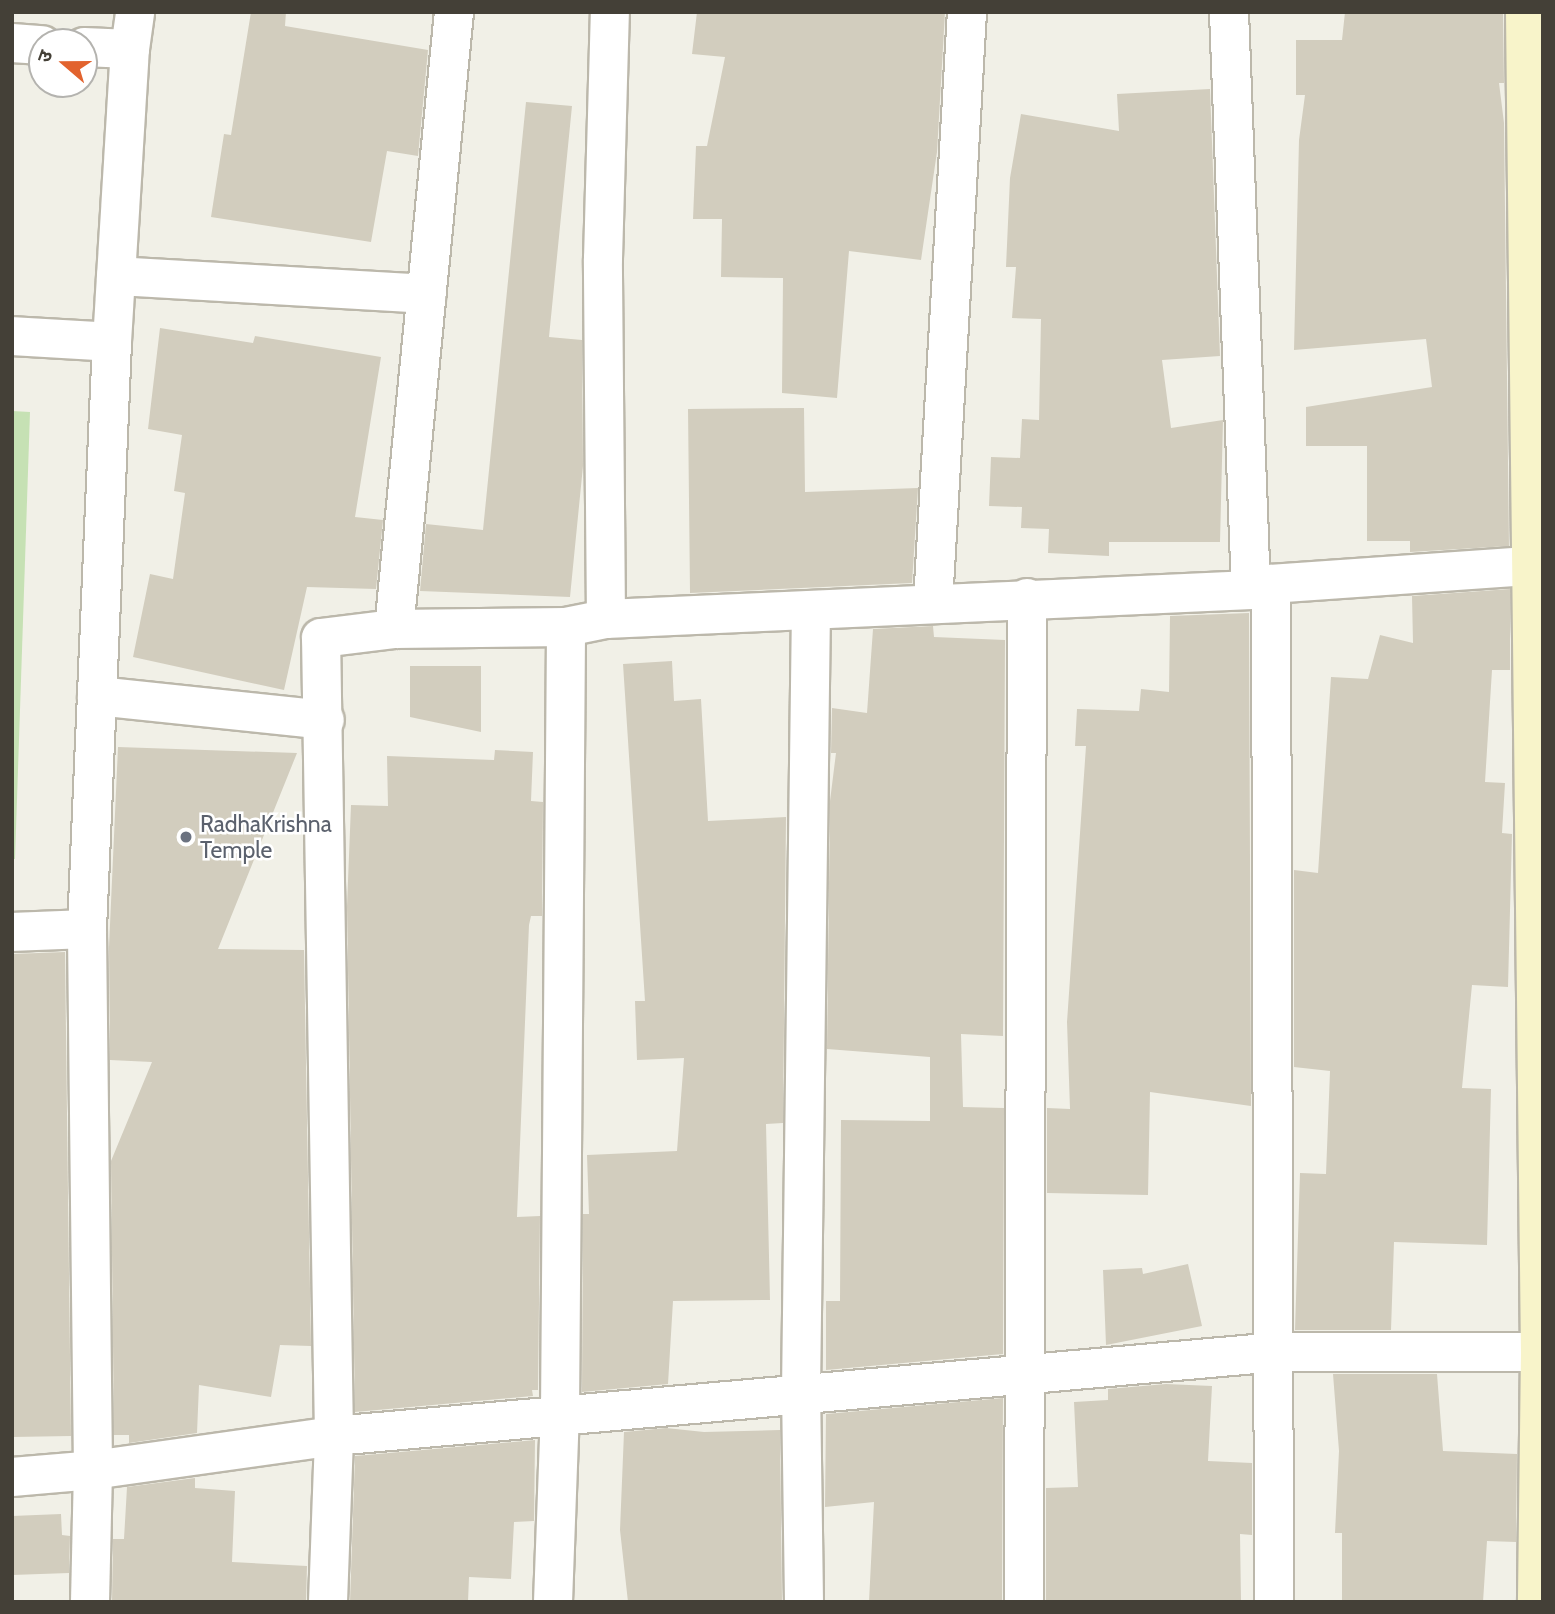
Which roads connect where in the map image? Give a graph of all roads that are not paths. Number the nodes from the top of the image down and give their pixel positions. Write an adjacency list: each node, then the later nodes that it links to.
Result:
1 (135, 12): 8 (street)
2 (454, 12): 10 (street)
3 (610, 12): 18 (street)
4 (967, 12): 16 (street)
5 (1229, 12): 14 (street)
6 (1525, 12): 13 (street)
7 (98, 48): 8 (street)
8 (130, 50): 9 (street)
9 (116, 276): 10 (street); 12 (street)
10 (426, 294): 20 (street)
11 (12, 336): 12 (street)
12 (112, 342): 21 (street)
13 (1530, 566): 14 (street); 26 (street)
14 (1261, 587): 15 (street); 25 (street)
15 (1027, 598): 16 (street); 27 (street)
16 (933, 603): 17 (street)
17 (811, 611): 18 (street); 28 (street)
18 (607, 619): 19 (street)
19 (566, 627): 20 (street); 29 (street)
20 (394, 629): 22 (street)
21 (97, 696): 22 (street); 23 (street)
22 (325, 720): 30 (street)
23 (87, 929): 24 (street); 32 (street)
24 (12, 932)
25 (1277, 1352): 26 (street); 27 (street); 39 (street)
26 (1540, 1352): 31 (street)
27 (1023, 1378): 28 (street); 38 (street)
28 (802, 1392): 29 (street); 37 (street)
29 (560, 1414): 30 (street); 36 (street)
30 (334, 1436): 32 (street); 35 (street)
31 (1541, 1444): 40 (street)
32 (93, 1470): 33 (street); 34 (street)
33 (12, 1477)
34 (90, 1602)
35 (328, 1602)
36 (553, 1602)
37 (804, 1602)
38 (1024, 1602)
39 (1274, 1602)
40 (1536, 1602)

